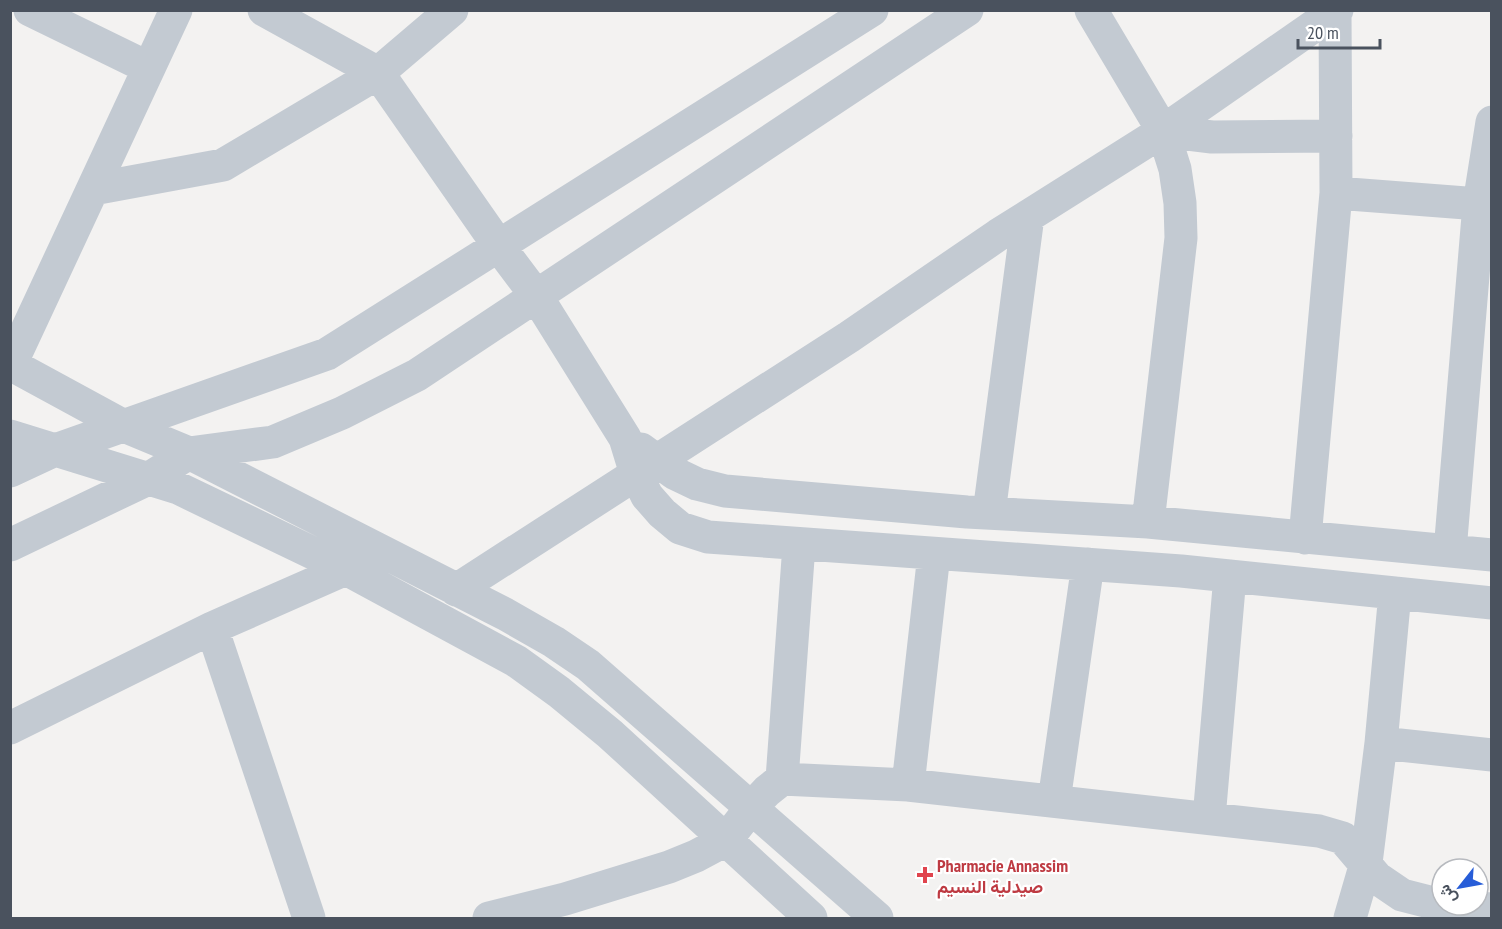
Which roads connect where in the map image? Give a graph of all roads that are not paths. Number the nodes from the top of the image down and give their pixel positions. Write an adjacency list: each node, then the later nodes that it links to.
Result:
1 (30, 10): 9 (street)
2 (176, 10): 9 (street)
3 (264, 10): 10 (street)
4 (452, 10): 10 (street)
5 (872, 10): 18 (street)
6 (967, 10): 20 (street)
7 (1091, 10): 12 (street)
8 (1336, 11): 12 (street); 13 (street)
9 (149, 68): 14 (street)
10 (378, 73): 14 (street); 18 (street)
11 (1491, 122): 16 (street)
12 (1163, 131): 13 (street); 17 (street); 30 (street)
13 (1336, 136): 15 (street)
14 (93, 189): 21 (street)
15 (1336, 193): 16 (street); 31 (street)
16 (1479, 204): 19 (street)
17 (1028, 216): 26 (street); 29 (street)
18 (498, 245): 20 (street); 22 (street)
19 (1482, 293): 34 (street)
20 (537, 297): 25 (street); 26 (street)
21 (11, 364): 22 (street)
22 (124, 426): 24 (street); 25 (street)
23 (10, 436): 24 (street)
24 (55, 450): 27 (street); 28 (street)
25 (189, 453): 28 (street); 40 (street)
26 (647, 467): 29 (street); 33 (street); 40 (street)
27 (10, 471)
28 (148, 479): 32 (street); 38 (street)
29 (989, 513): 30 (street)
30 (1148, 522): 31 (street)
31 (1305, 538): 34 (street)
32 (10, 545)
33 (799, 545): 35 (street); 47 (street)
34 (1450, 551): 36 (street)
35 (934, 554): 37 (street); 48 (street)
36 (1491, 555)
37 (1088, 564): 39 (street); 49 (street)
38 (346, 569): 43 (street); 52 (street)
39 (1230, 576): 41 (street); 51 (street)
40 (456, 590): 50 (street)
41 (1395, 593): 42 (street); 45 (street)
42 (1491, 603)
43 (212, 628): 44 (street); 56 (street)
44 (10, 728)
45 (1381, 743): 46 (street); 53 (street)
46 (1491, 755)
47 (782, 778): 48 (street); 50 (street)
48 (908, 785): 49 (street)
49 (1054, 801): 51 (street)
50 (751, 808): 52 (street); 59 (street)
51 (1209, 818): 53 (street)
52 (726, 840): 54 (street); 58 (street)
53 (1366, 863): 55 (street); 60 (street)
54 (576, 909): 57 (street)
55 (1491, 909)
56 (309, 918)
57 (489, 918)
58 (811, 918)
59 (877, 918)
60 (1350, 918)

